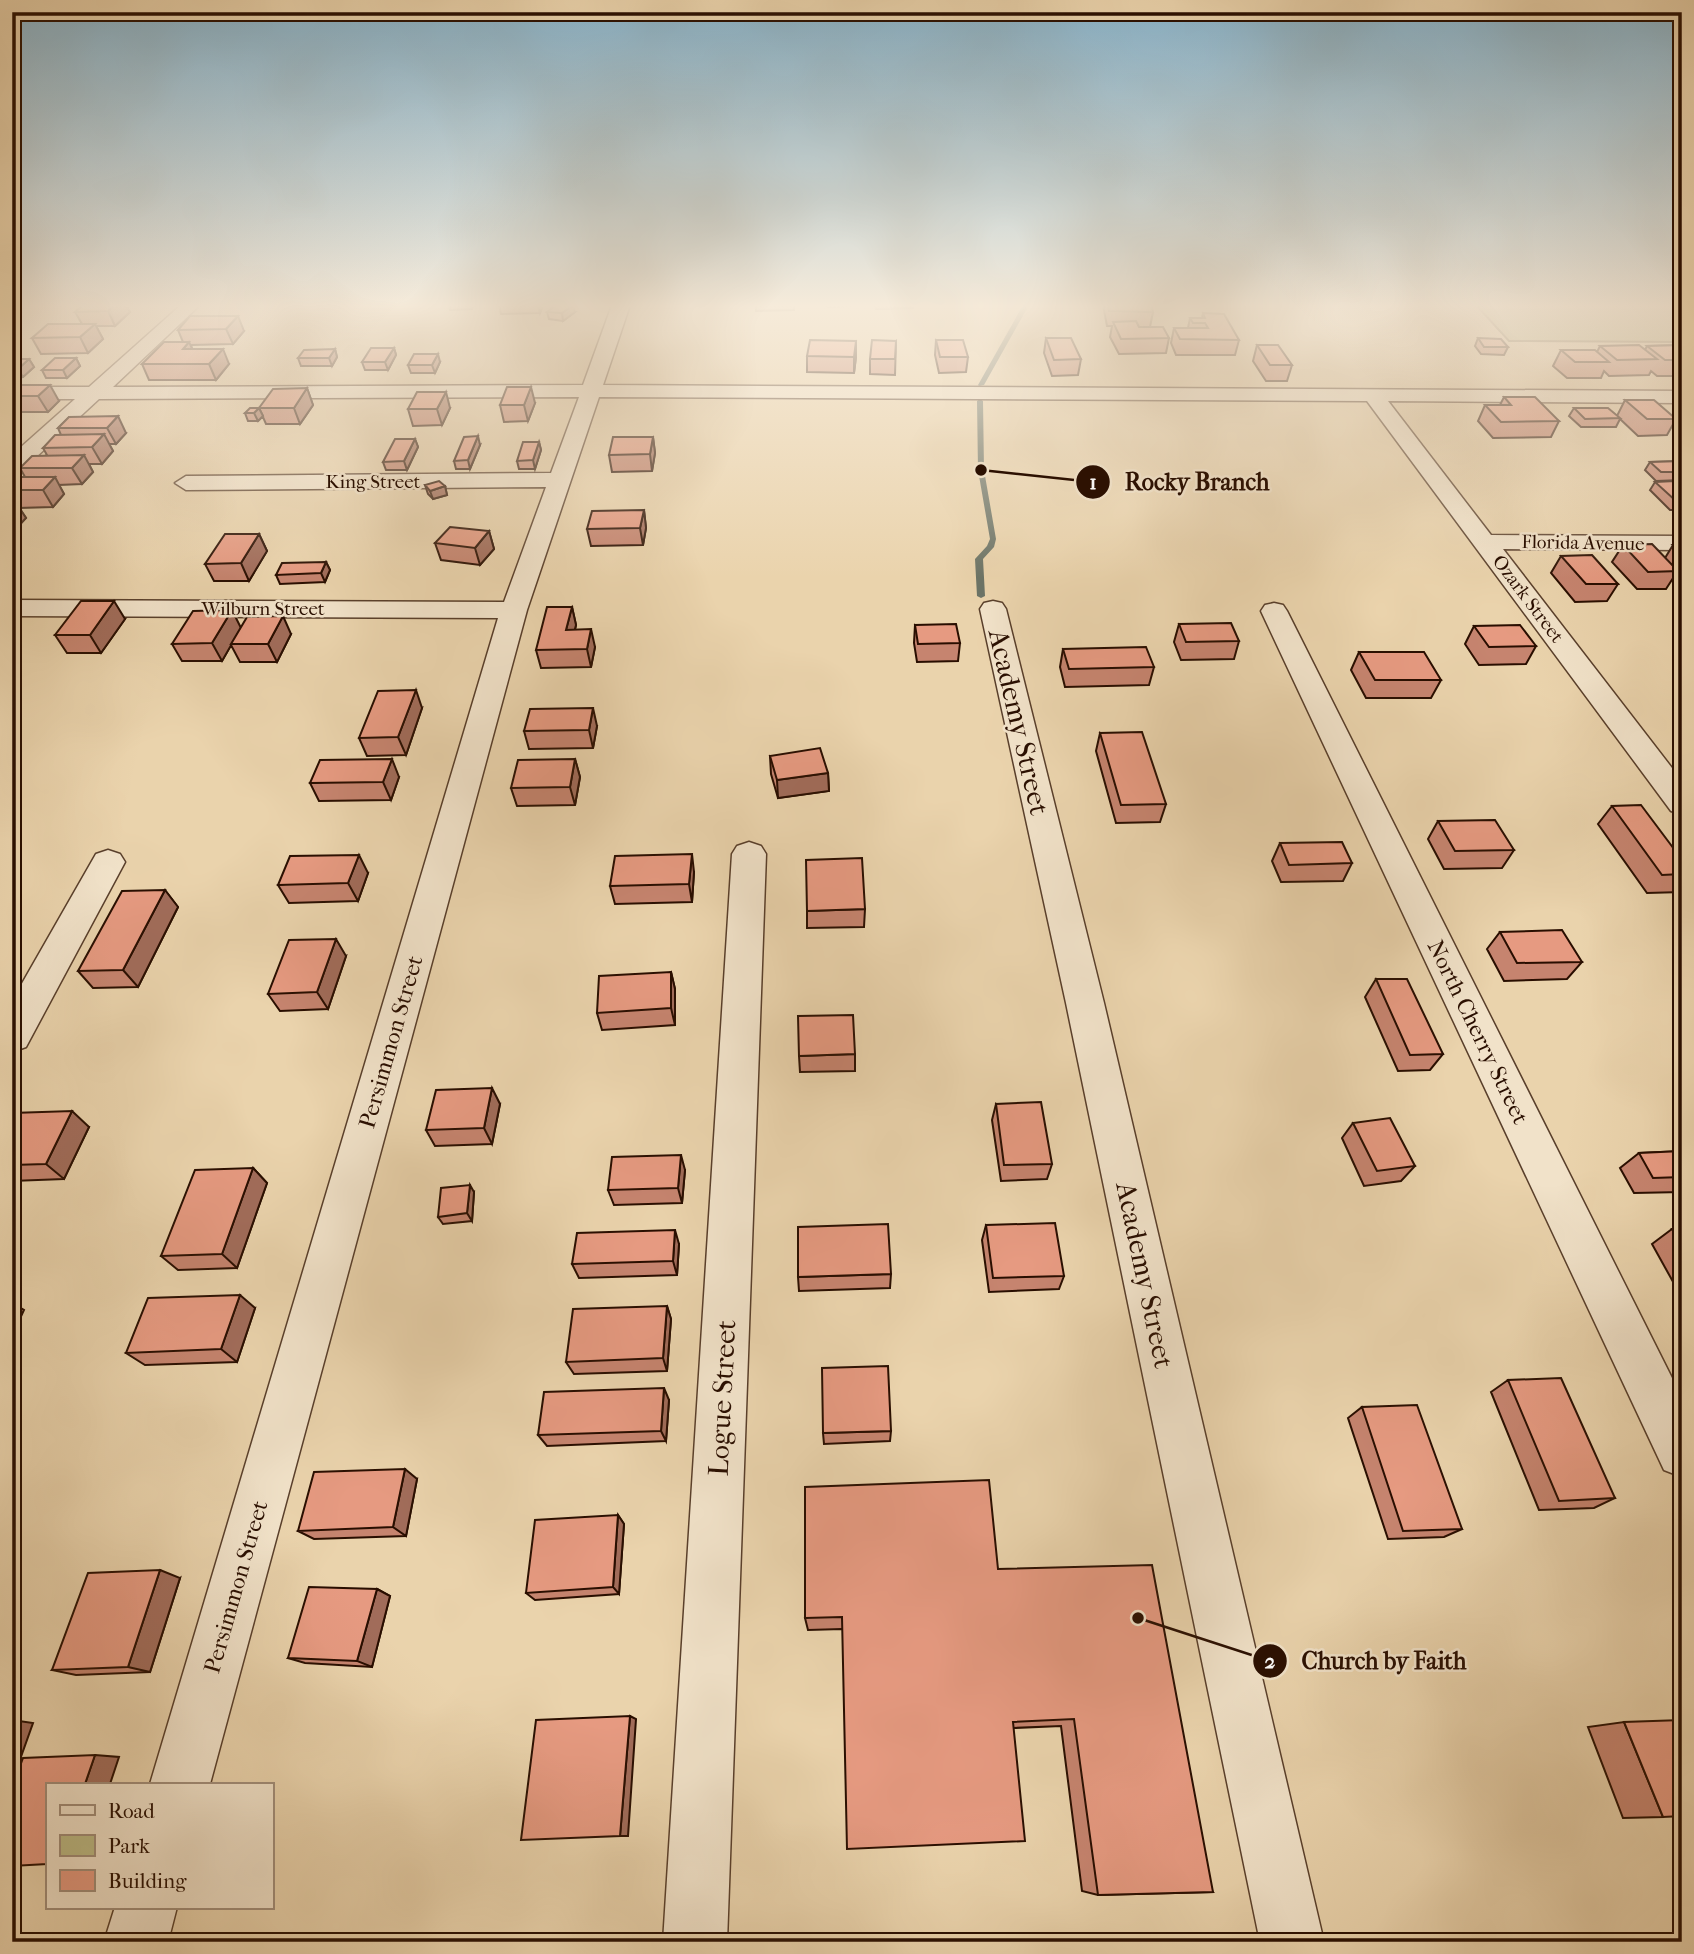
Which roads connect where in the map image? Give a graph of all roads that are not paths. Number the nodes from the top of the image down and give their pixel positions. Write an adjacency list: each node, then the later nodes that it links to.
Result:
1 (90, 396): 6 (street)
2 (590, 396): 7 (street, Persimmon Street)
3 (1373, 396): 9 (street, Ozark Street)
4 (1431, 396): 5 (street)
5 (1682, 397)
6 (12, 467)
7 (559, 480): 8 (street, King Street); 13 (street, Persimmon Street)
8 (186, 483)
9 (1485, 541): 10 (street, Florida Avenue); 15 (street, Ozark Street)
10 (1682, 543)
11 (12, 608): 13 (street, Wilburn Street)
12 (993, 609): 26 (street, Academy Street)
13 (514, 610): 22 (street, Persimmon Street)
14 (1274, 611): 21 (street, North Cherry Street)
15 (1644, 753): 16 (street); 17 (street, Ozark Street)
16 (1682, 753)
17 (1682, 803)
18 (749, 854): 25 (street, Logue Street)
19 (108, 862): 20 (street)
20 (12, 1036)
21 (1682, 1452)
22 (180, 1783)
23 (145, 1909): 24 (street)
24 (136, 1942)
25 (695, 1942)
26 (1292, 1942)

